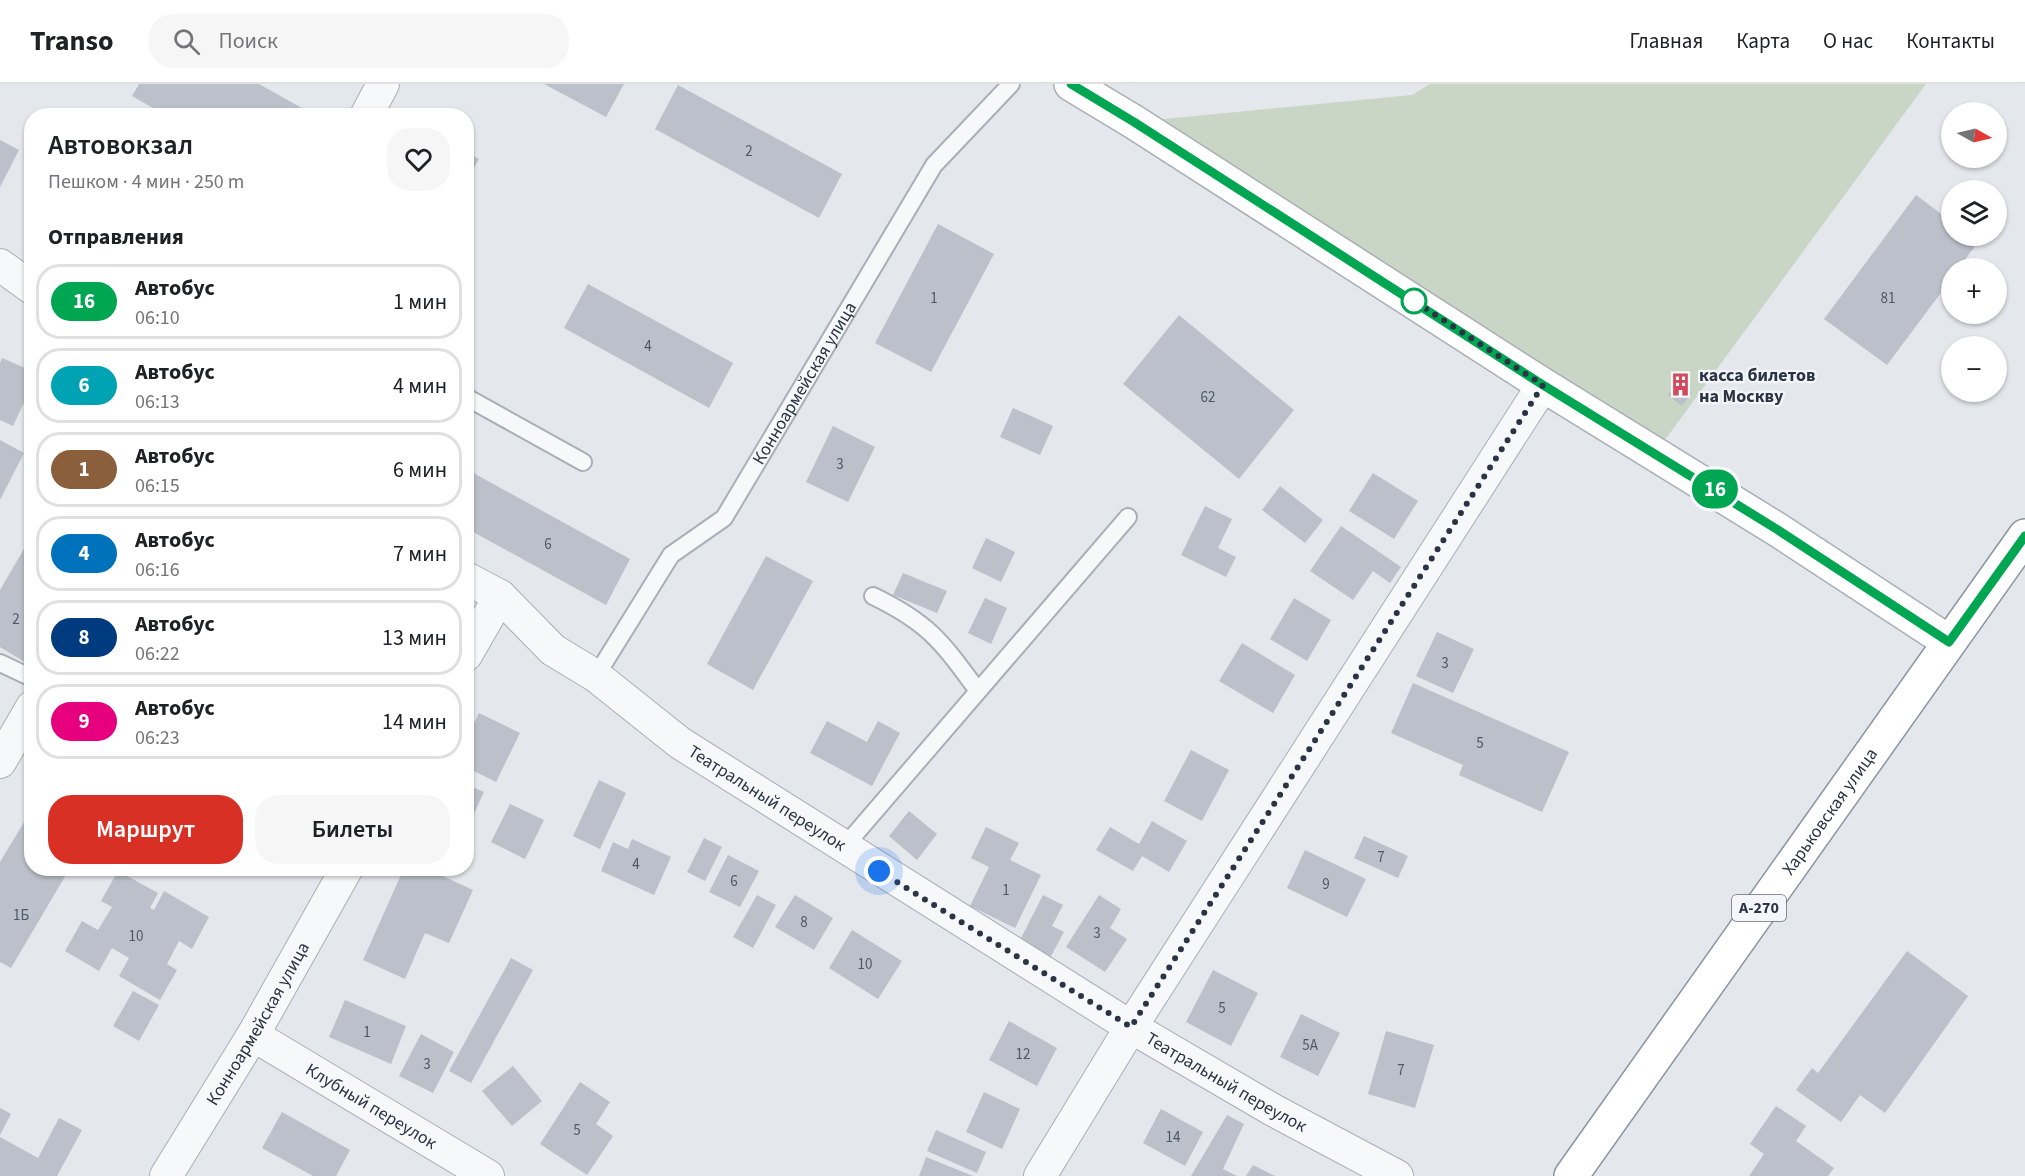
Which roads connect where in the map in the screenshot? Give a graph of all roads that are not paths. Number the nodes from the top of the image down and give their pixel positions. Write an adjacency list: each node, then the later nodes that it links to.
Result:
1 (383, 84): 4 (street)
2 (1011, 84): 19 (lane, Конноармейская улица)
3 (1071, 84): 7 (main road)
4 (370, 108)
5 (0, 265): 6 (street)
6 (24, 282)
7 (1543, 385): 16 (main road); 25 (street)
8 (474, 401): 9 (lane)
9 (583, 462)
10 (1128, 517): 20 (lane)
11 (2025, 536): 16 (main road, Харьковская улица / А-270)
12 (474, 582): 13 (street, Театральный переулок)
13 (500, 596): 15 (street); 19 (street, Театральный переулок)
14 (873, 596): 20 (lane)
15 (474, 640)
16 (1949, 642): 31 (main road, Харьковская улица / А-270)
17 (0, 663): 18 (lane)
18 (24, 674)
19 (596, 676): 23 (street, Театральный переулок)
20 (978, 691): 23 (lane)
21 (24, 721): 22 (street)
22 (0, 762)
23 (844, 847): 25 (street, Театральный переулок)
24 (342, 876): 26 (street, Конноармейская улица)
25 (1131, 1027): 29 (street); 30 (street, Театральный переулок)
26 (253, 1035): 27 (street, Конноармейская улица); 28 (street, Клубный переулок)
27 (166, 1176)
28 (488, 1176)
29 (1040, 1176)
30 (1397, 1176)
31 (1571, 1176)

